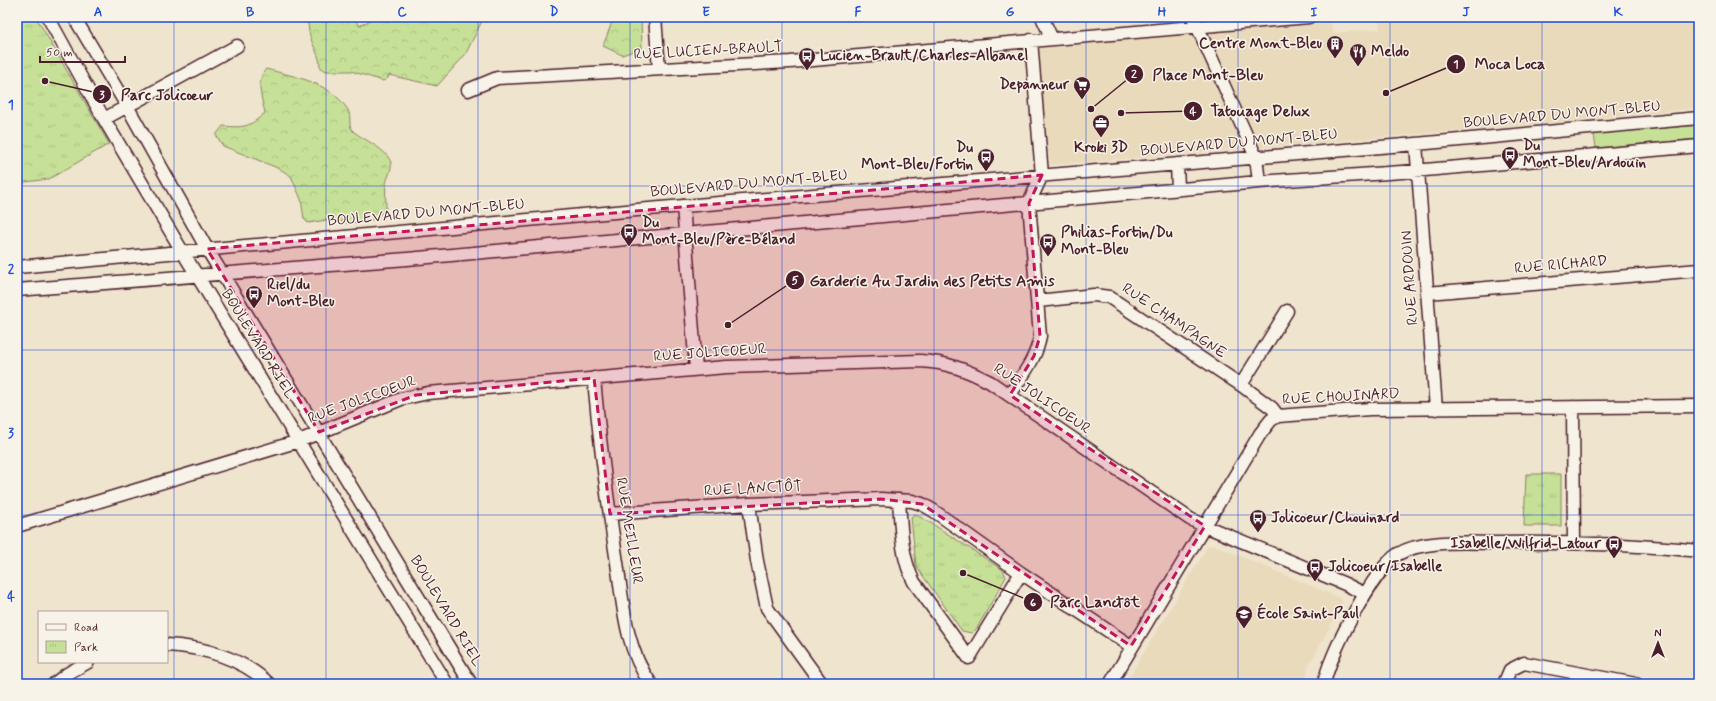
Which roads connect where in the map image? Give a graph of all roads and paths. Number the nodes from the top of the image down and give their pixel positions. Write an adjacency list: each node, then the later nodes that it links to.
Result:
1 (48, 17): 14 (street, BOULEVARD RIEL)
2 (74, 17): 12 (street, BOULEVARD RIEL)
3 (655, 17): 10 (street)
4 (1042, 17): 7 (street)
5 (1310, 17): 6 (street, RUE LUCIEN-BRAULT)
6 (1195, 21): 7 (street, RUE LUCIEN-BRAULT); 17 (street)
7 (1052, 39): 8 (street, RUE LUCIEN-BRAULT)
8 (1031, 40): 10 (street, RUE LUCIEN-BRAULT); 20 (street)
9 (237, 46): 12 (street)
10 (659, 69): 11 (street, RUE LUCIEN-BRAULT)
11 (468, 90)
12 (127, 106): 14 (street); 26 (street, BOULEVARD RIEL)
13 (1699, 118): 15 (street, BOULEVARD DU MONT-BLEU)
14 (104, 119): 27 (street, BOULEVARD RIEL)
15 (1416, 144): 17 (street, BOULEVARD DU MONT-BLEU); 19 (street, RUE ARDOUIN)
16 (1699, 146): 19 (street)
17 (1256, 157): 18 (street, BOULEVARD DU MONT-BLEU); 21 (street)
18 (1177, 164): 20 (street, BOULEVARD DU MONT-BLEU); 22 (street)
19 (1418, 171): 21 (street); 33 (street, RUE ARDOUIN)
20 (1042, 175): 23 (street); 24 (street, BOULEVARD DU MONT-BLEU)
21 (1259, 182): 22 (street)
22 (1178, 189): 23 (street)
23 (1029, 203): 25 (street); 34 (street)
24 (683, 206): 25 (street); 26 (street, BOULEVARD DU MONT-BLEU)
25 (685, 233): 30 (street); 36 (street)
26 (207, 248): 27 (street, BOULEVARD DU MONT-BLEU); 30 (street, BOULEVARD RIEL)
27 (182, 251): 28 (street, BOULEVARD DU MONT-BLEU); 31 (street, BOULEVARD RIEL)
28 (17, 267)
29 (1699, 270): 33 (street, RUE RICHARD)
30 (223, 274): 31 (street); 44 (street, BOULEVARD RIEL)
31 (196, 275): 32 (street); 45 (street, BOULEVARD RIEL)
32 (17, 290)
33 (1427, 293): 42 (street, RUE ARDOUIN)
34 (1038, 301): 38 (street, RUE CHAMPAGNE); 39 (street)
35 (1287, 311): 38 (street)
36 (696, 369): 37 (street, RUE JOLICOEUR); 39 (street, RUE JOLICOEUR)
37 (594, 378): 44 (street, RUE JOLICOEUR); 48 (street, RUE MEILLEUR)
38 (1241, 385): 43 (street, RUE CHAMPAGNE)
39 (1010, 395): 50 (street, RUE JOLICOEUR)
40 (1699, 406): 41 (street, RUE CHOUINARD)
41 (1573, 407): 42 (street, RUE CHOUINARD); 51 (street)
42 (1436, 409): 43 (street, RUE CHOUINARD)
43 (1278, 416): 50 (street, RUE CHOUINARD)
44 (319, 432): 45 (street, RUE JOLICOEUR); 61 (street, BOULEVARD RIEL)
45 (299, 441): 49 (street, RUE JOLICOEUR); 60 (street, BOULEVARD RIEL)
46 (899, 500): 47 (street, RUE LANCTÔT); 53 (street, RUE LANCTÔT); 53 (street)
47 (749, 504): 48 (street, RUE LANCTÔT); 63 (street)
48 (610, 514): 62 (street, RUE MEILLEUR)
49 (17, 526)
50 (1204, 526): 54 (street, RUE JOLICOEUR); 56 (street, RUE CHOUINARD)
51 (1574, 542): 52 (street); 54 (street)
52 (1699, 551)
53 (1021, 573): 56 (street, RUE LANCTÔT)
54 (1365, 594): 65 (street)
55 (168, 645): 59 (street)
56 (1131, 646): 64 (street, RUE CHOUINARD)
57 (86, 663): 58 (street)
58 (54, 684)
59 (268, 684)
60 (447, 684)
61 (471, 684)
62 (651, 684)
63 (822, 684)
64 (1110, 684)
65 (1324, 684)
66 (1504, 684): 67 (street)
67 (1636, 684)

